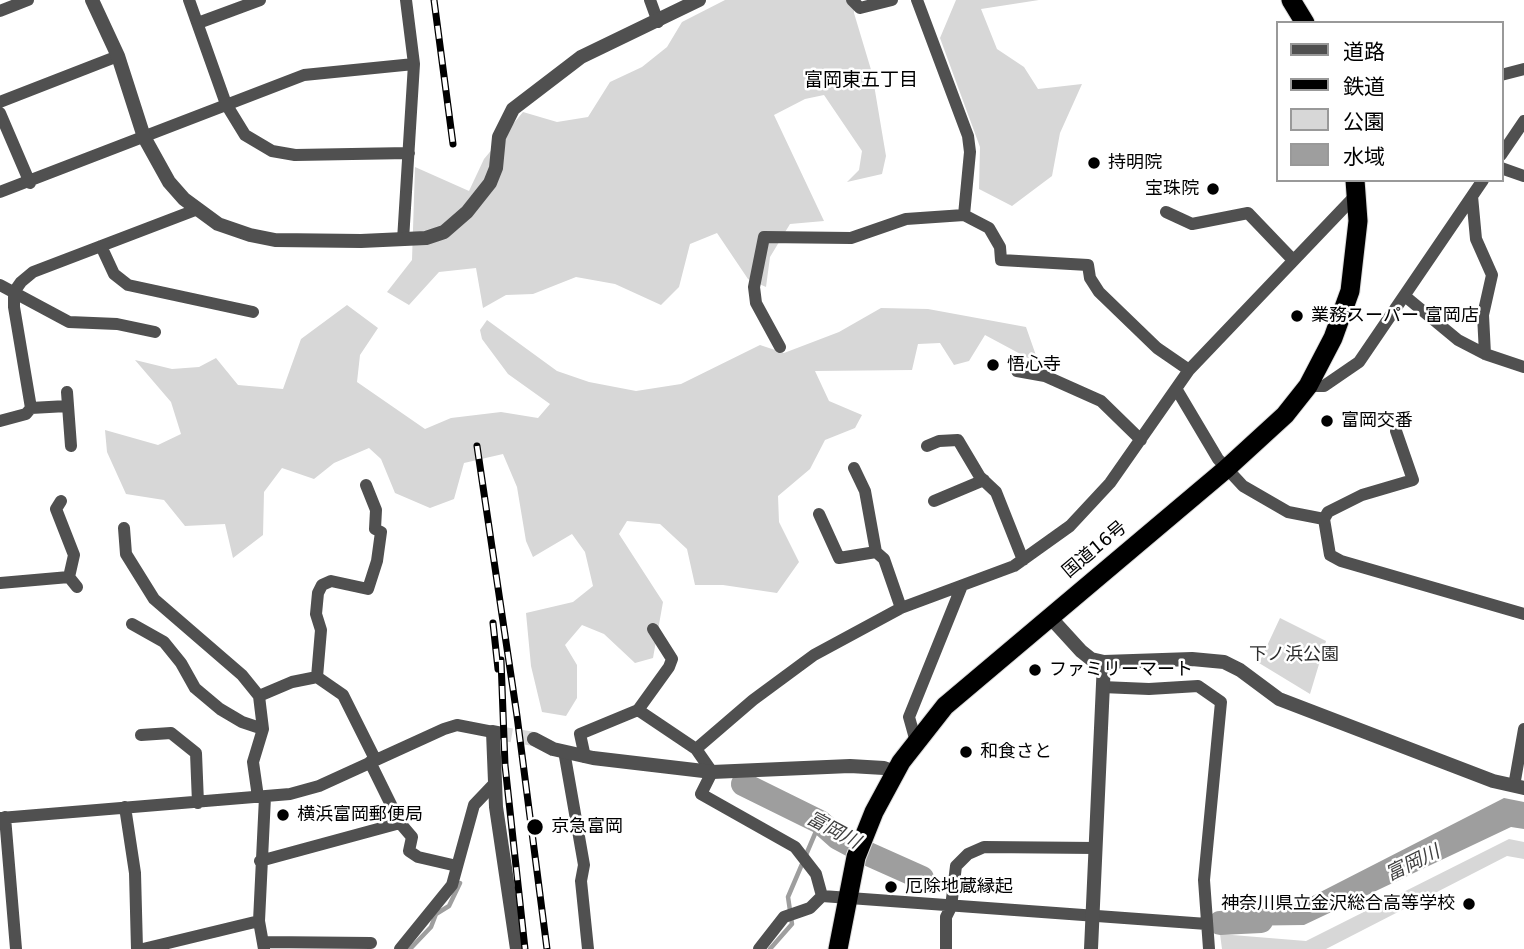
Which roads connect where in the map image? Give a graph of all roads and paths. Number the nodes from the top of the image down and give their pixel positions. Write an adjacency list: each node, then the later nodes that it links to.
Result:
1 (28, 0): 12 (street)
2 (92, 0): 16 (street)
3 (189, 0): 15 (street)
4 (260, 0): 15 (street)
5 (406, 0): 17 (street)
6 (650, 0): 14 (street)
7 (699, 0): 14 (street)
8 (852, 0): 9 (street)
9 (892, 0)
10 (916, 0): 36 (street)
11 (1291, 0): 13 (highway)
12 (0, 11)
13 (1304, 21)
14 (658, 22): 37 (street)
15 (198, 23): 21 (street)
16 (118, 56): 20 (street); 24 (street)
17 (414, 64): 21 (street); 26 (street)
18 (1524, 69): 19 (street)
19 (1503, 74)
20 (0, 102)
21 (226, 104): 24 (street); 26 (street)
22 (0, 113): 30 (street)
23 (1524, 121): 25 (street)
24 (145, 137): 30 (street); 34 (street)
25 (1503, 149)
26 (410, 153): 37 (street)
27 (1503, 169): 28 (street)
28 (1524, 176)
29 (1482, 182): 33 (street)
30 (30, 183): 32 (street)
31 (1358, 185): 39 (street); 50 (highway, 国道16号)
32 (0, 192)
33 (1472, 196): 42 (street); 46 (street)
34 (198, 209): 37 (street); 38 (street)
35 (1166, 212): 39 (street)
36 (964, 215): 45 (street); 48 (street)
37 (403, 240)
38 (101, 246): 41 (street); 43 (street)
39 (1293, 260): 48 (street)
40 (0, 285): 41 (street)
41 (14, 292): 44 (street); 54 (street)
42 (1406, 298): 46 (street); 50 (street)
43 (253, 312)
44 (155, 332)
45 (780, 347)
46 (1485, 354): 47 (street)
47 (1524, 367)
48 (1189, 370): 51 (street)
49 (1017, 371): 57 (street)
50 (1308, 386): 61 (highway, 国道16号)
51 (1177, 390): 57 (street); 61 (street)
52 (67, 392): 53 (street)
53 (67, 406): 54 (street); 58 (street)
54 (31, 408): 55 (street)
55 (0, 421)
56 (1396, 431): 67 (street)
57 (1141, 440): 70 (street)
58 (71, 446)
59 (927, 446): 62 (street)
60 (854, 468): 69 (street)
61 (1226, 469): 67 (street); 75 (highway, 国道16号)
62 (984, 480): 65 (street); 70 (street)
63 (366, 485): 79 (street)
64 (61, 501): 71 (street)
65 (934, 501)
66 (819, 514): 69 (street)
67 (1324, 519): 74 (street)
68 (124, 528): 81 (street)
69 (876, 552): 73 (street)
70 (1023, 560): 72 (street)
71 (0, 583)
72 (961, 588): 73 (street); 88 (street)
73 (901, 608): 89 (street)
74 (1524, 614)
75 (1049, 616): 78 (street); 88 (highway, 国道16号)
76 (132, 624): 83 (street)
77 (653, 629): 82 (street)
78 (1104, 662): 80 (street); 96 (street)
79 (317, 677): 81 (street); 92 (street)
80 (1102, 687): 102 (street); 110 (street)
81 (259, 696): 83 (street)
82 (638, 710): 89 (street); 91 (street)
83 (263, 729): 97 (street)
84 (1524, 729): 96 (street)
85 (496, 733): 92 (street); 95 (street)
86 (141, 735): 98 (street)
87 (534, 739): 90 (street)
88 (916, 742): 94 (highway, 国道16号)
89 (696, 749): 93 (street)
90 (565, 751): 91 (street); 118 (street)
91 (585, 757): 93 (street)
92 (372, 760): 97 (street); 101 (street)
93 (712, 772): 94 (street); 105 (street)
94 (895, 772): 106 (highway, 国道16号)
95 (494, 784): 104 (street); 117 (street)
96 (1519, 787)
97 (261, 797): 98 (street); 103 (street)
98 (198, 803): 99 (street)
99 (125, 807): 100 (street); 114 (street)
100 (2, 817): 113 (street)
101 (400, 823): 103 (street); 104 (street)
102 (1096, 848): 107 (street); 108 (street)
103 (260, 861): 109 (street)
104 (457, 866): 116 (street)
105 (822, 896): 106 (street); 119 (street)
106 (847, 899): 107 (street); 120 (highway, 国道16号)
107 (951, 906): 108 (street); 121 (street)
108 (1093, 916): 110 (street); 122 (street)
109 (259, 921): 112 (street); 115 (street)
110 (1207, 924): 123 (street)
111 (371, 943): 112 (street)
112 (264, 945)
113 (16, 949)
114 (137, 949)
115 (143, 949)
116 (400, 949)
117 (517, 949)
118 (588, 949)
119 (759, 949)
120 (838, 949)
121 (946, 949)
122 (1091, 949)
123 (1209, 949)

